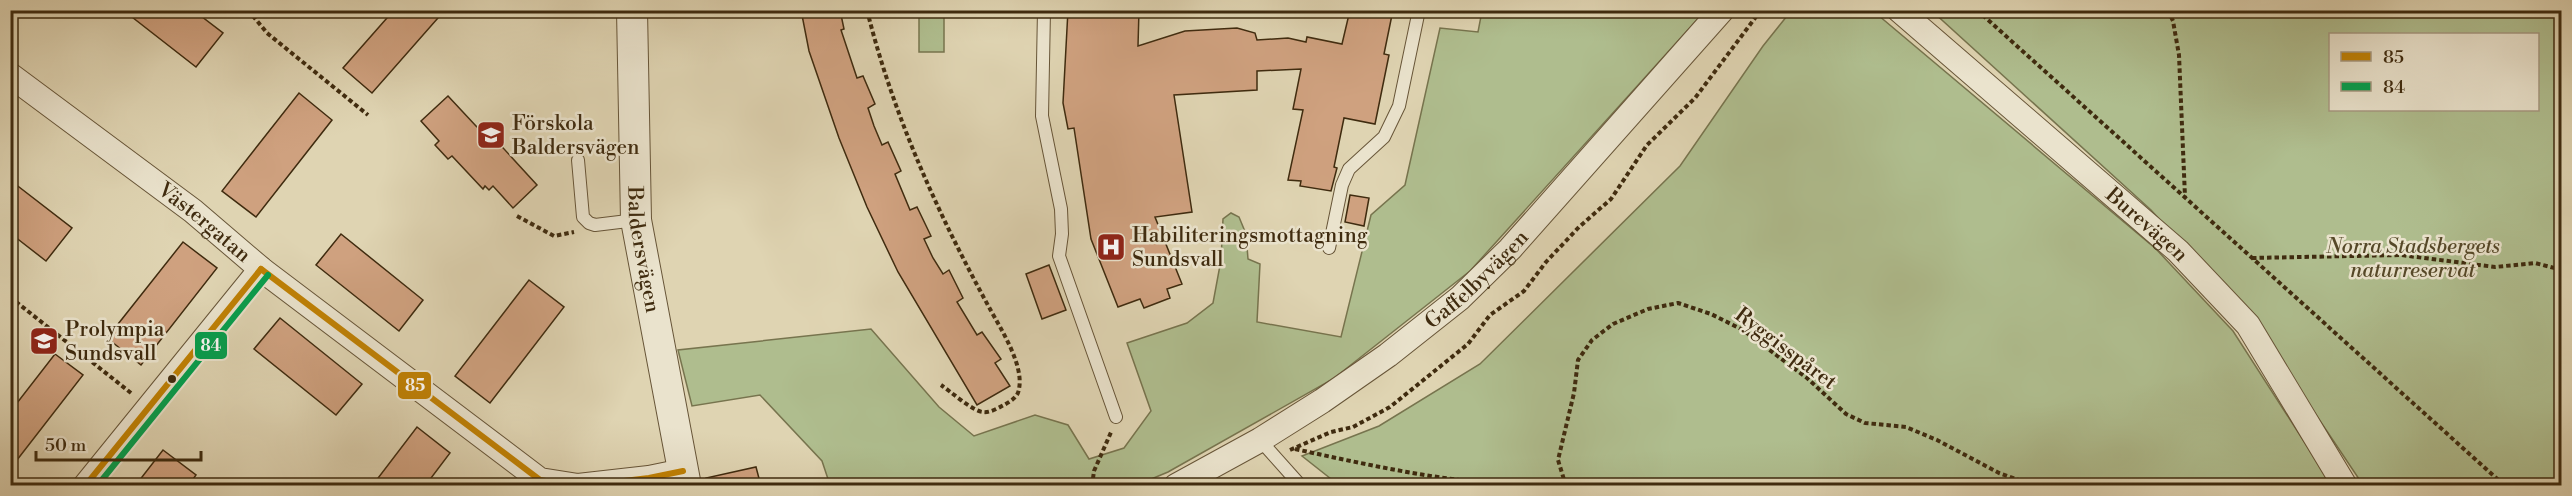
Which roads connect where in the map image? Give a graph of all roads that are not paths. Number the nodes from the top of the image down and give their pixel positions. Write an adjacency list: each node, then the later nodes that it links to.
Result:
1 (632, 10): 8 (street, Baldersvägen)
2 (1044, 10): 11 (lane)
3 (1419, 10): 9 (lane)
4 (1722, 10): 12 (street, Gaffelbyvägen)
5 (1899, 10): 18 (street, Burevägen)
6 (10, 75): 10 (street, Västergatan)
7 (578, 160): 8 (lane)
8 (636, 220): 13 (street, Baldersvägen)
9 (1329, 248)
10 (261, 269): 14 (street); 15 (street, Västergatan)
11 (1116, 417)
12 (1260, 440): 16 (street, Gaffelbyvägen); 17 (lane)
13 (684, 478): 15 (street, Västergatan)
14 (85, 486)
15 (578, 486)
16 (1176, 486)
17 (1301, 486)
18 (2345, 486)

